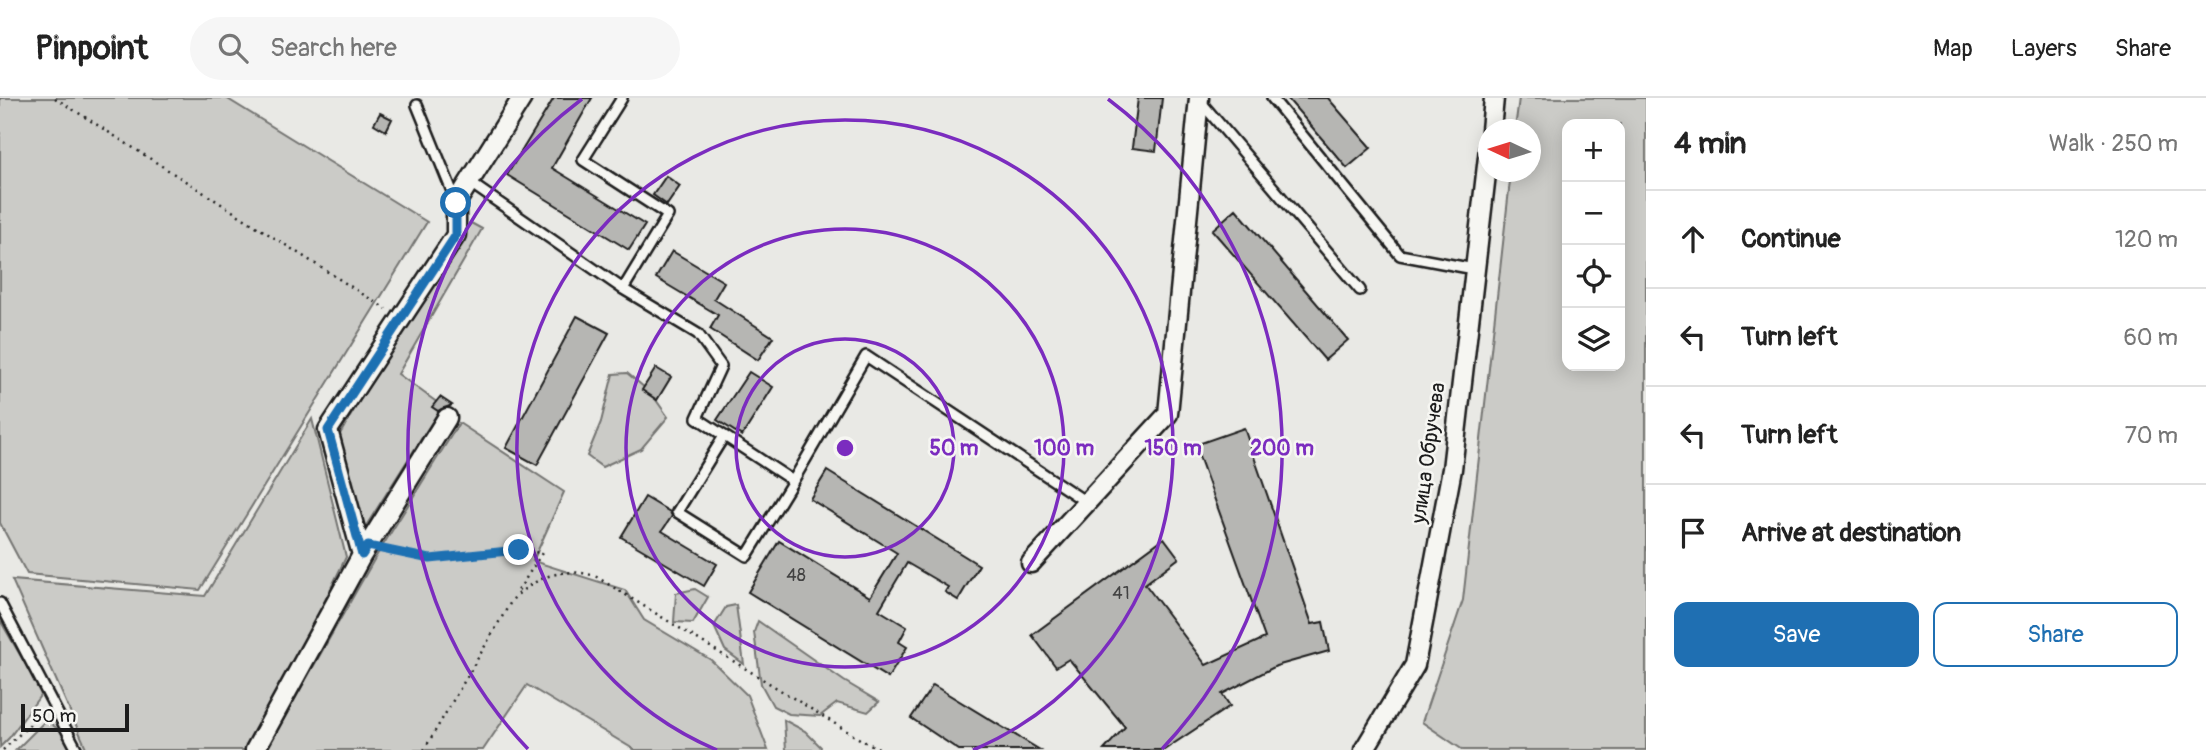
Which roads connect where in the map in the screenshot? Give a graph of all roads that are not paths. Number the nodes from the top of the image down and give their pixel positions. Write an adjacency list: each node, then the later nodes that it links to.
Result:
1 (522, 98): 9 (street)
2 (622, 98): 12 (lane)
3 (1272, 98): 11 (lane)
4 (1494, 98): 7 (street)
5 (1199, 99): 13 (lane); 17 (street)
6 (417, 105): 10 (lane)
7 (1492, 119)
8 (1485, 182): 11 (street, улица Обручева)
9 (469, 183): 10 (street); 12 (lane)
10 (456, 203): 18 (street)
11 (1474, 269): 23 (street, улица Обручева)
12 (624, 289): 15 (lane)
13 (1360, 290)
14 (447, 418): 18 (street)
15 (724, 436): 16 (lane); 16 (lane)
16 (793, 481): 17 (lane)
17 (1086, 502): 19 (street)
18 (365, 551): 22 (street)
19 (1031, 563)
20 (0, 603): 21 (lane)
21 (77, 750)
22 (255, 750)
23 (1364, 750)

